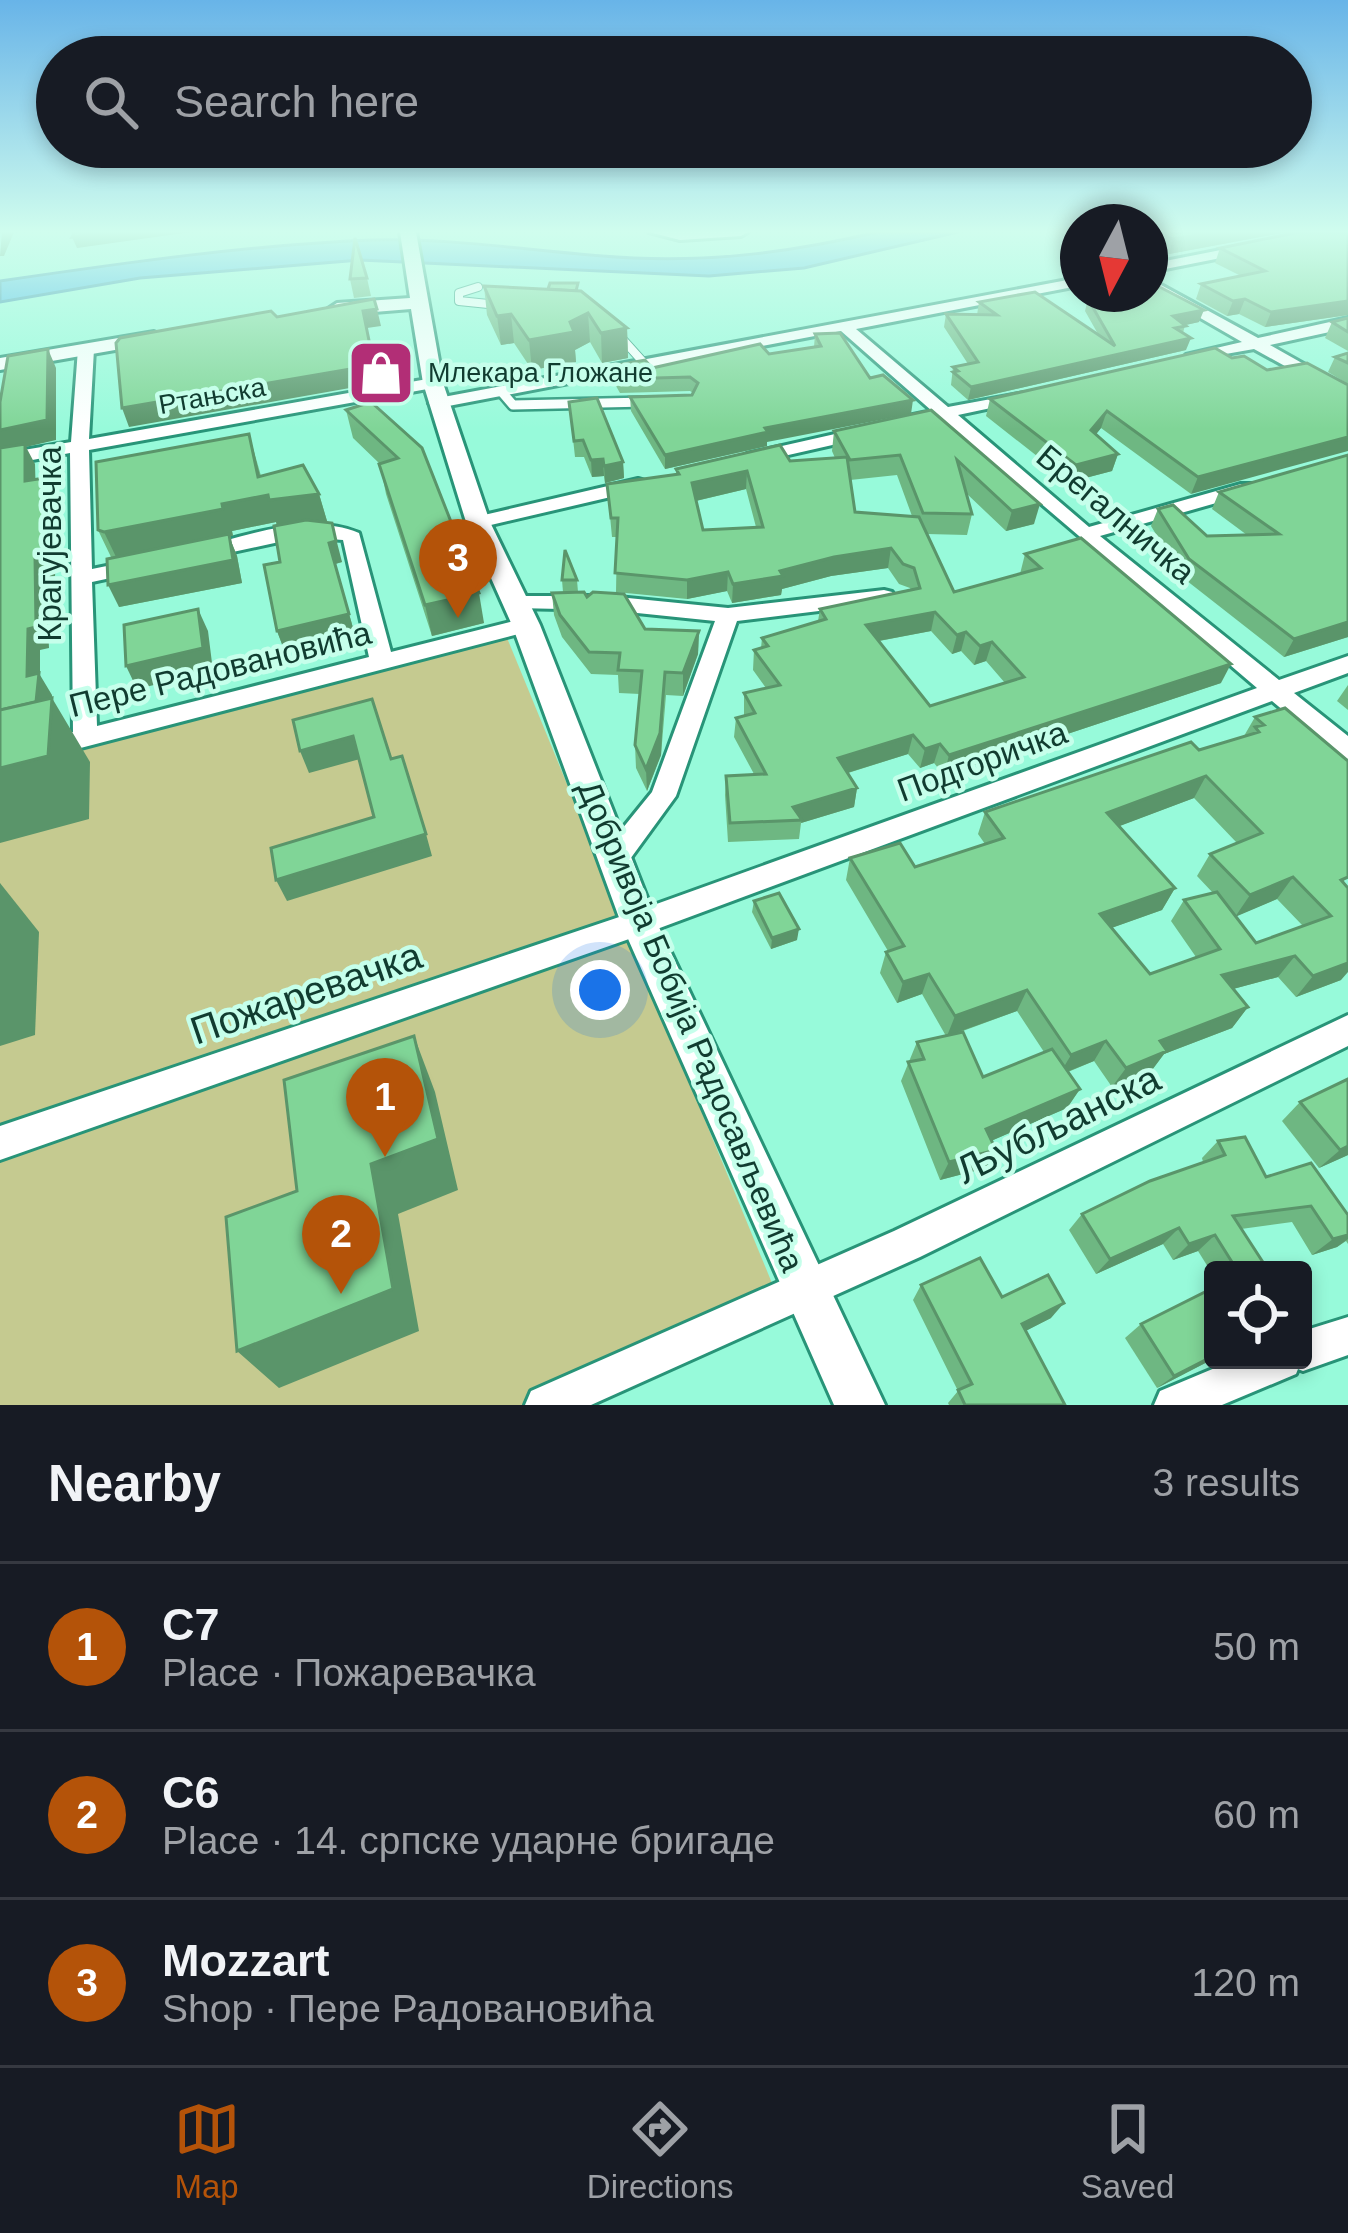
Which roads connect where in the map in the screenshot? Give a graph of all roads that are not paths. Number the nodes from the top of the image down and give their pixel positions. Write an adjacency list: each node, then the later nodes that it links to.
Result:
1 (407, 298): 7 (street)
2 (418, 298): 18 (street, Добривоја Бобија Радосављевића)
3 (459, 298): 6 (lane)
4 (995, 298): 10 (street, Ртањска)
5 (1177, 298): 12 (street)
6 (501, 305)
7 (307, 312)
8 (603, 316): 14 (lane)
9 (1348, 323): 12 (street)
10 (844, 326): 14 (street, Ртањска); 22 (street, Брегалничка)
11 (181, 333): 13 (street)
12 (1261, 343): 15 (street); 20 (street)
13 (86, 349): 16 (street); 23 (street, Крагујевачка)
14 (644, 363): 17 (street, Ртањска)
15 (1171, 363)
16 (0, 364)
17 (501, 391): 18 (street, Ртањска); 21 (lane)
18 (436, 393): 23 (street, Ртањска); 28 (street, Добривоја Бобија Радосављевића)
19 (1035, 393): 22 (street)
20 (1348, 396)
21 (669, 401)
22 (945, 413): 25 (street); 29 (street, Брегалничка)
23 (80, 448): 24 (street, Ртањска); 32 (street, Крагујевачка)
24 (0, 460)
25 (740, 461)
26 (648, 482): 28 (street)
27 (1260, 484): 29 (street)
28 (478, 522): 34 (street, Добривоја Бобија Радосављевића)
29 (1085, 534): 38 (street, Брегалничка)
30 (172, 559): 36 (street)
31 (149, 564): 32 (street)
32 (79, 578): 39 (street, Крагујевачка)
33 (898, 596): 35 (street, Пере Радовановића)
34 (520, 613): 35 (street, Пере Радовановића); 36 (street, Пере Радовановића); 42 (street, Добривоја Бобија Радосављевића)
35 (728, 615): 42 (street)
36 (382, 662): 39 (street, Пере Радовановића)
37 (1348, 664): 38 (street, Подгоричка)
38 (1275, 688): 40 (street, Брегалничка); 43 (street, Подгоричка)
39 (85, 738): 41 (street, Пере Радовановића)
40 (1348, 750)
41 (0, 760)
42 (615, 858): 43 (street, Добривоја Бобија Радосављевића)
43 (639, 923): 45 (street, Пожаревачка); 46 (street, Добривоја Бобија Радосављевића)
44 (1348, 1030): 46 (street, Љубљанска)
45 (0, 1143)
46 (803, 1289): 50 (street, Љубљанска); 51 (street, Добривоја Бобија Радосављевића)
47 (1348, 1336): 48 (street)
48 (1312, 1348)
49 (1260, 1369): 52 (street)
50 (545, 1405)
51 (860, 1405)
52 (1174, 1405)

